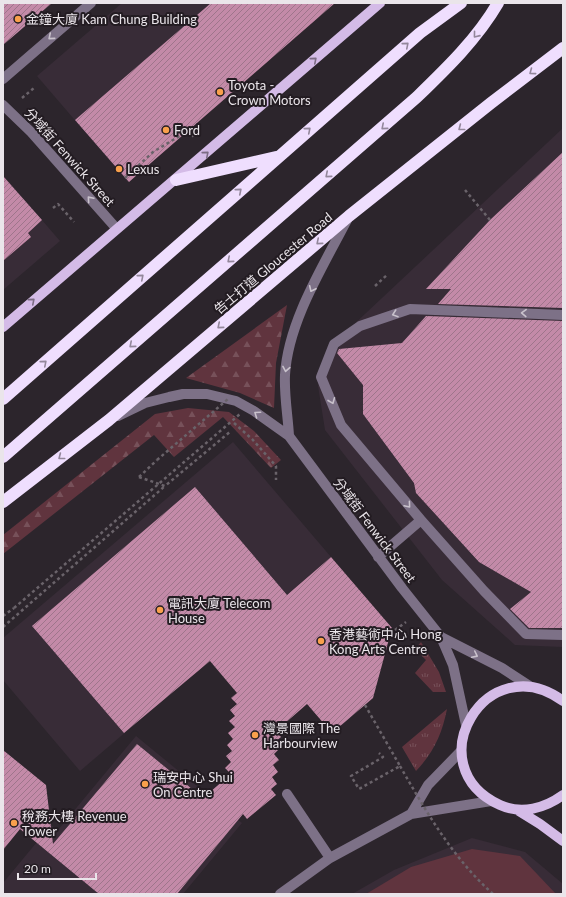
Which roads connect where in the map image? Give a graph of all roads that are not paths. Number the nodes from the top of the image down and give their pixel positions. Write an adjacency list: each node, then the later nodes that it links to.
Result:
1 (91, 3): 6 (street, one-way to 6)
2 (380, 3): 9 (main road, one-way to 2)
3 (461, 3): 8 (highway, one-way to 3)
4 (498, 3): 17 (highway, one-way to 17)
5 (563, 48): 10 (highway, 告士打道 Gloucester Road, one-way to 10)
6 (3, 79)
7 (3, 105): 11 (street, 分域街 Fenwick Street, one-way to 7)
8 (279, 156): 9 (highway); 14 (highway, one-way to 8)
9 (176, 180): 11 (main road)
10 (349, 216): 15 (highway, 告士打道 Gloucester Road, one-way to 15); 16 (street, one-way to 16)
11 (116, 228): 13 (main road, one-way to 11)
12 (563, 315): 19 (street, one-way to 19)
13 (3, 326)
14 (3, 399)
15 (109, 420): 16 (street, 分域街 Fenwick Street, one-way to 15); 18 (highway, 告士打道 Gloucester Road, one-way to 18)
16 (289, 436): 20 (street, 分域街 Fenwick Street)
17 (3, 457)
18 (3, 502)
19 (421, 520): 20 (street); 21 (street)
20 (378, 557): 22 (street, 分域街 Fenwick Street)
21 (563, 635)
22 (441, 637): 23 (street, 分域街 Fenwick Street, one-way to 23); 25 (street, 分域街 Fenwick Street)
23 (530, 687): 24 (main road); 25 (main road)
24 (561, 698)
25 (466, 725): 26 (main road)
26 (461, 752): 29 (main road); 31 (street)
27 (287, 794): 33 (street)
28 (563, 795): 30 (main road)
29 (491, 801): 30 (main road); 31 (street)
30 (517, 810): 32 (main road)
31 (411, 814): 33 (street)
32 (563, 841)
33 (330, 858): 34 (street)
34 (280, 894)

